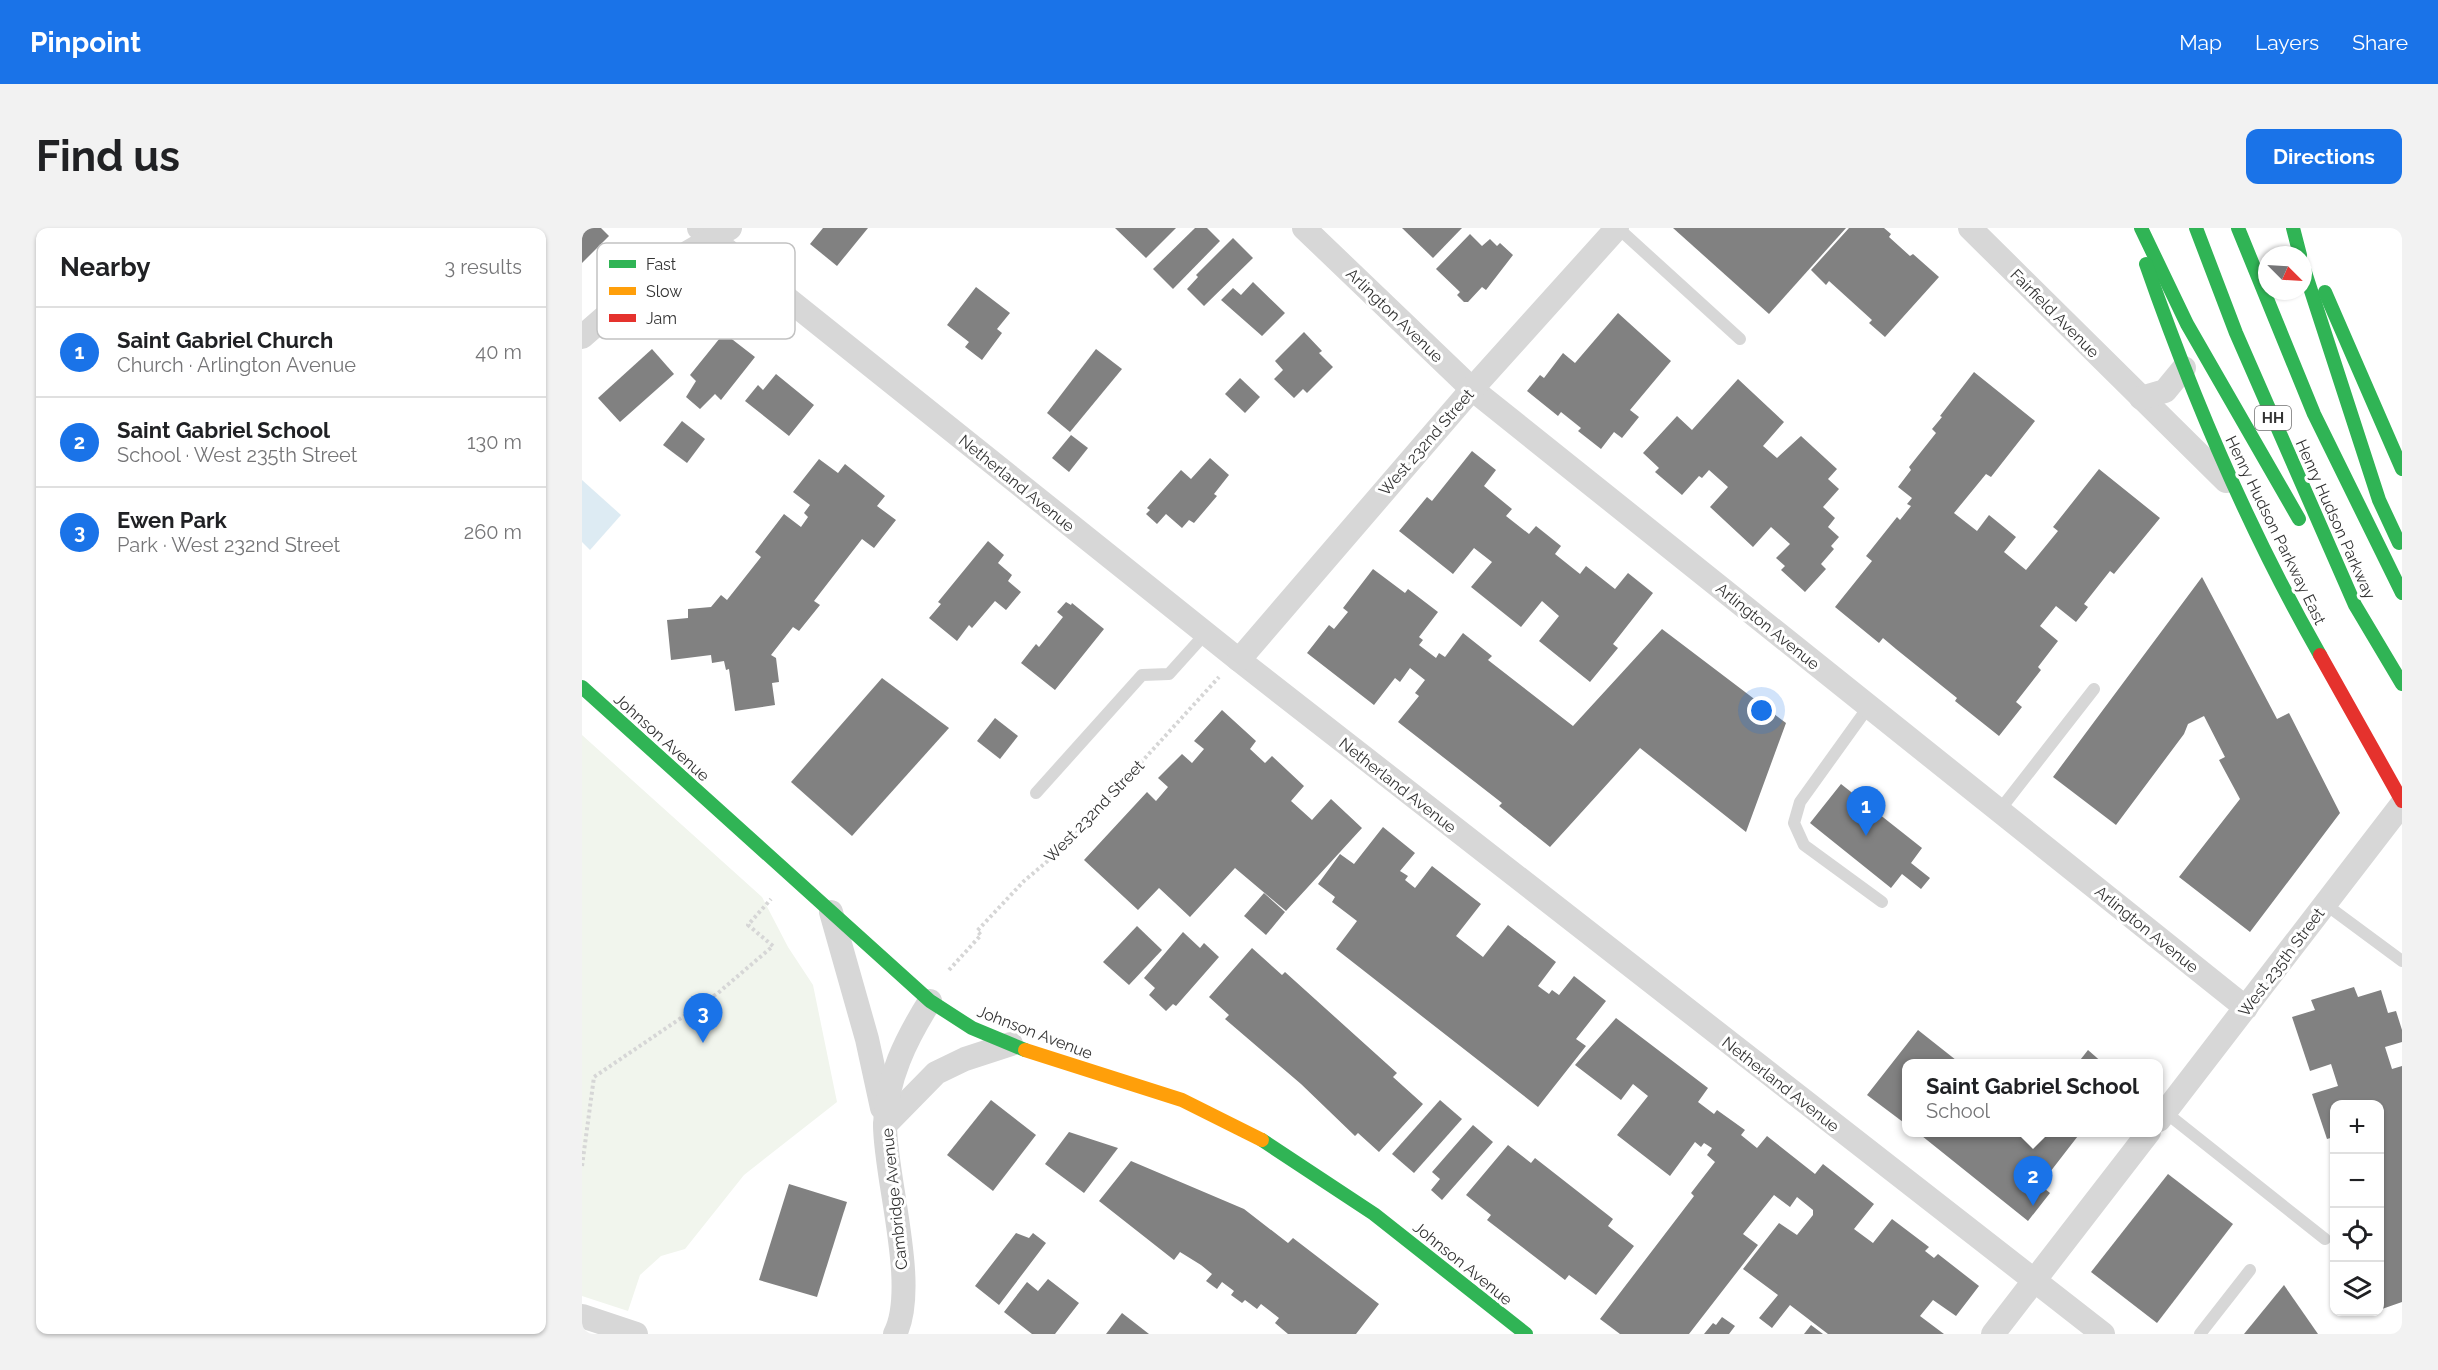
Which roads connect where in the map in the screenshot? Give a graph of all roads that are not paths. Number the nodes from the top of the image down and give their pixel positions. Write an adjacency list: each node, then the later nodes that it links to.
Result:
1 (1304, 228): 20 (street, Arlington Avenue)
2 (1617, 228): 18 (lane); 20 (street, West 232nd Street)
3 (1970, 228): 21 (street, Fairfield Avenue)
4 (2135, 228): 19 (main road, Henry Hudson Parkway East)
5 (2141, 228): 26 (main road)
6 (2196, 228): 26 (main road, Henry Hudson Parkway / HH)
7 (2238, 228): 25 (main road, Henry Hudson Parkway / HH)
8 (2293, 228): 13 (main road)
9 (2298, 228): 22 (main road)
10 (713, 232): 11 (street); 12 (street, Netherland Avenue)
11 (697, 243)
12 (726, 243)
13 (2298, 246)
14 (2312, 294): 24 (main road)
15 (795, 299): 27 (street, Netherland Avenue)
16 (597, 324): 17 (street)
17 (582, 337)
18 (1740, 339)
19 (2184, 368): 21 (street); 23 (main road, Henry Hudson Parkway East)
20 (1472, 389): 28 (street, West 232nd Street); 32 (street, Arlington Avenue)
21 (2141, 398): 23 (street, Fairfield Avenue)
22 (2402, 469)
23 (2234, 489): 34 (main road, Henry Hudson Parkway East)
24 (2402, 550)
25 (2402, 593)
26 (2355, 605): 29 (main road, Henry Hudson Parkway / HH)
27 (1205, 634): 28 (street, Netherland Avenue); 33 (lane)
28 (1239, 660): 49 (street, Netherland Avenue)
29 (2402, 684)
30 (582, 687): 38 (main road, Johnson Avenue)
31 (2094, 689): 35 (lane)
32 (1869, 706): 35 (street, Arlington Avenue); 36 (lane)
33 (1036, 793)
34 (2402, 803): 37 (street, West 235th Street)
35 (1999, 811): 41 (street, Arlington Avenue)
36 (1882, 902)
37 (2325, 904): 39 (lane); 41 (street, West 235th Street)
38 (831, 912): 40 (main road, Johnson Avenue); 45 (street)
39 (2402, 961)
40 (930, 1001): 42 (main road, Johnson Avenue); 45 (street, Cambridge Avenue)
41 (2246, 1008): 43 (street, West 235th Street)
42 (1011, 1044): 45 (street); 53 (main road, Johnson Avenue)
43 (2163, 1115)
44 (2163, 1117): 47 (lane)
45 (885, 1125): 51 (street, Cambridge Avenue)
46 (2145, 1137): 49 (street)
47 (2325, 1239)
48 (2250, 1270): 56 (lane)
49 (2034, 1281): 54 (street); 55 (street, Netherland Avenue)
50 (582, 1316): 52 (street)
51 (904, 1331)
52 (636, 1334)
53 (1526, 1334)
54 (1993, 1334)
55 (2103, 1334)
56 (2200, 1334)

